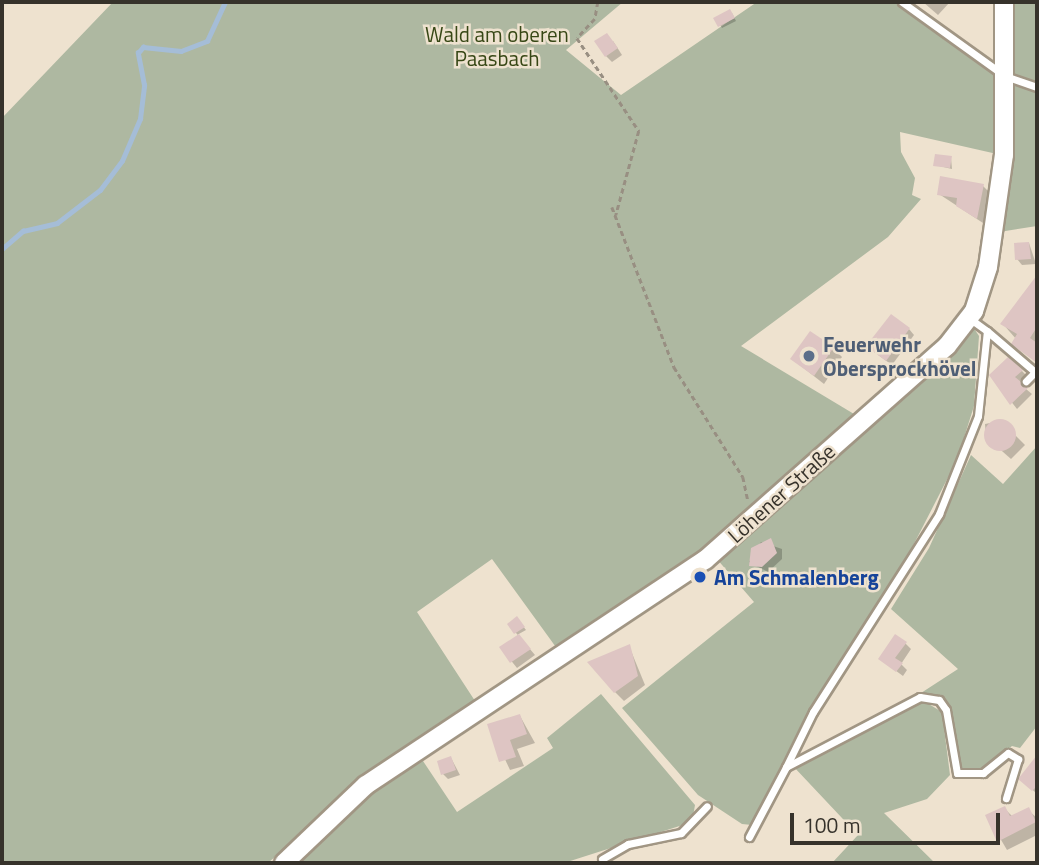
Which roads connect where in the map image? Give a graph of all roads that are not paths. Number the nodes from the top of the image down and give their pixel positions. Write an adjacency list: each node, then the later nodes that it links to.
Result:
1 (902, 2): 3 (lane)
2 (1004, 2): 3 (street, Löhener Straße)
3 (1005, 76): 4 (lane); 5 (street, Löhener Straße)
4 (1037, 87)
5 (969, 317): 6 (lane); 13 (street, Löhener Straße)
6 (987, 331): 7 (lane); 8 (lane)
7 (1026, 381)
8 (786, 767): 9 (lane); 11 (lane)
9 (1006, 798)
10 (707, 806): 12 (lane)
11 (749, 837)
12 (602, 859)
13 (284, 863)

